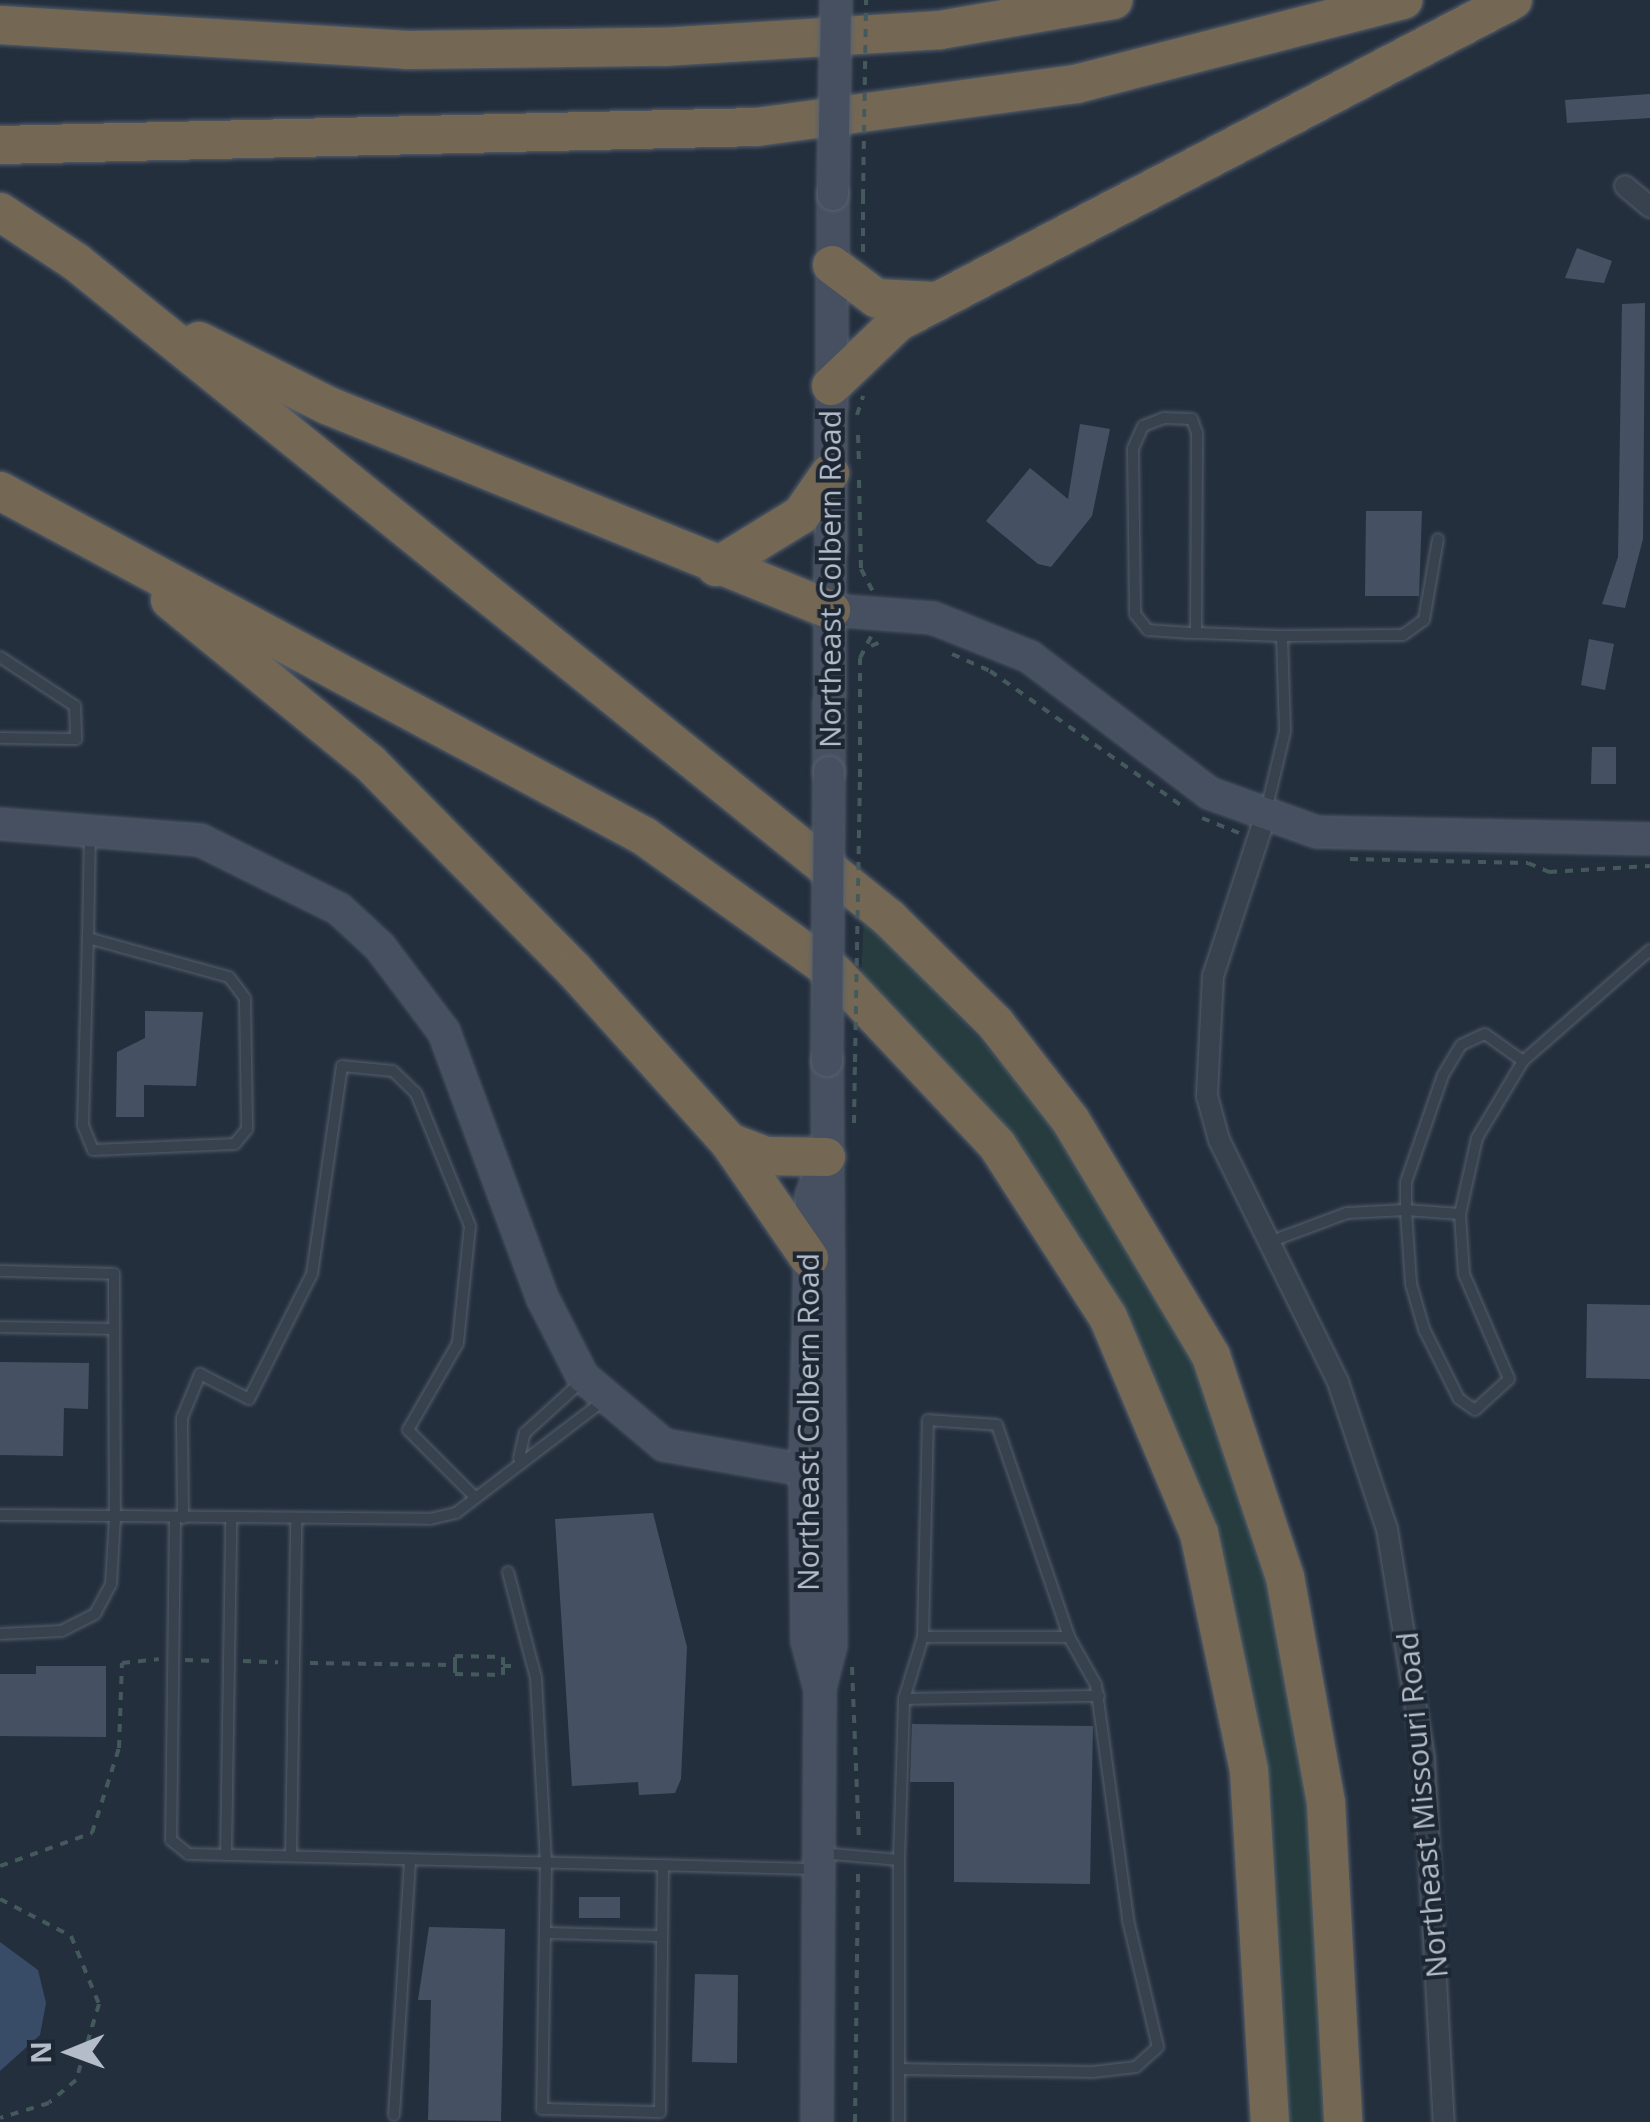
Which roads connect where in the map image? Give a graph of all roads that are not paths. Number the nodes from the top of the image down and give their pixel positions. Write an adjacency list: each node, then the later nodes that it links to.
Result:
1 (836, 0): 11 (main road, Northeast Colbern Road, bridge)
2 (1112, 0): 5 (highway)
3 (1403, 0): 6 (highway)
4 (1512, 0): 12 (highway)
5 (0, 25)
6 (0, 145)
7 (1625, 186): 8 (street)
8 (1650, 207)
9 (0, 212): 10 (highway)
10 (76, 262): 17 (highway); 69 (highway)
11 (832, 265): 12 (highway); 13 (main road, Northeast Colbern Road)
12 (938, 301): 13 (highway)
13 (849, 385): 14 (main road, Northeast Colbern Road)
14 (830, 473): 17 (highway); 18 (main road, Northeast Colbern Road)
15 (11, 497): 30 (highway); 68 (highway)
16 (1438, 538): 20 (lane)
17 (716, 567): 18 (highway)
18 (832, 610): 23 (main road); 31 (main road, Northeast Colbern Road, bridge)
19 (1196, 633): 19 (lane); 20 (lane)
20 (1282, 636): 23 (lane)
21 (0, 657): 22 (lane)
22 (0, 738)
23 (1265, 817): 26 (main road); 34 (street, Northeast Missouri Road)
24 (0, 824): 25 (main road)
25 (90, 825): 27 (lane); 39 (main road)
26 (1650, 839)
27 (88, 938): 27 (lane)
28 (1650, 950): 29 (lane)
29 (1523, 1060): 32 (lane); 33 (lane)
30 (729, 1142): 31 (highway); 35 (highway)
31 (826, 1158): 35 (main road, Northeast Colbern Road); 52 (main road, Northeast Colbern Road)
32 (1406, 1210): 33 (lane); 33 (lane); 34 (lane)
33 (1460, 1214)
34 (1272, 1242): 70 (street, Northeast Missouri Road)
35 (808, 1258): 41 (main road, Northeast Colbern Road)
36 (0, 1271): 38 (lane)
37 (0, 1327): 38 (lane)
38 (114, 1329): 44 (lane)
39 (594, 1390): 40 (lane); 40 (lane); 41 (main road)
40 (519, 1458): 42 (lane)
41 (805, 1470): 52 (main road, Northeast Colbern Road)
42 (475, 1497): 45 (lane); 47 (lane)
43 (0, 1515): 44 (lane)
44 (115, 1517): 45 (lane); 49 (lane)
45 (179, 1518): 46 (lane); 55 (lane)
46 (231, 1519): 47 (lane); 55 (lane)
47 (296, 1520): 56 (lane)
48 (508, 1572): 60 (lane)
49 (0, 1634)
50 (923, 1637): 51 (lane); 51 (lane); 54 (lane)
51 (1069, 1638): 53 (lane)
52 (820, 1688): 59 (main road, Northeast Colbern Road)
53 (1098, 1696): 54 (lane); 64 (lane)
54 (904, 1699): 58 (lane)
55 (226, 1855): 56 (lane)
56 (291, 1856): 57 (lane)
57 (410, 1859): 60 (lane); 65 (lane)
58 (898, 1860): 59 (lane); 64 (lane)
59 (820, 1861): 61 (lane); 66 (main road, Northeast Colbern Road)
60 (546, 1863): 61 (lane); 62 (lane)
61 (663, 1866): 63 (lane)
62 (545, 1932): 63 (lane); 63 (lane)
63 (662, 1936)
64 (899, 2069): 67 (lane)
65 (394, 2114)
66 (817, 2122)
67 (899, 2122)
68 (1270, 2122)
69 (1343, 2122)
70 (1444, 2122)

